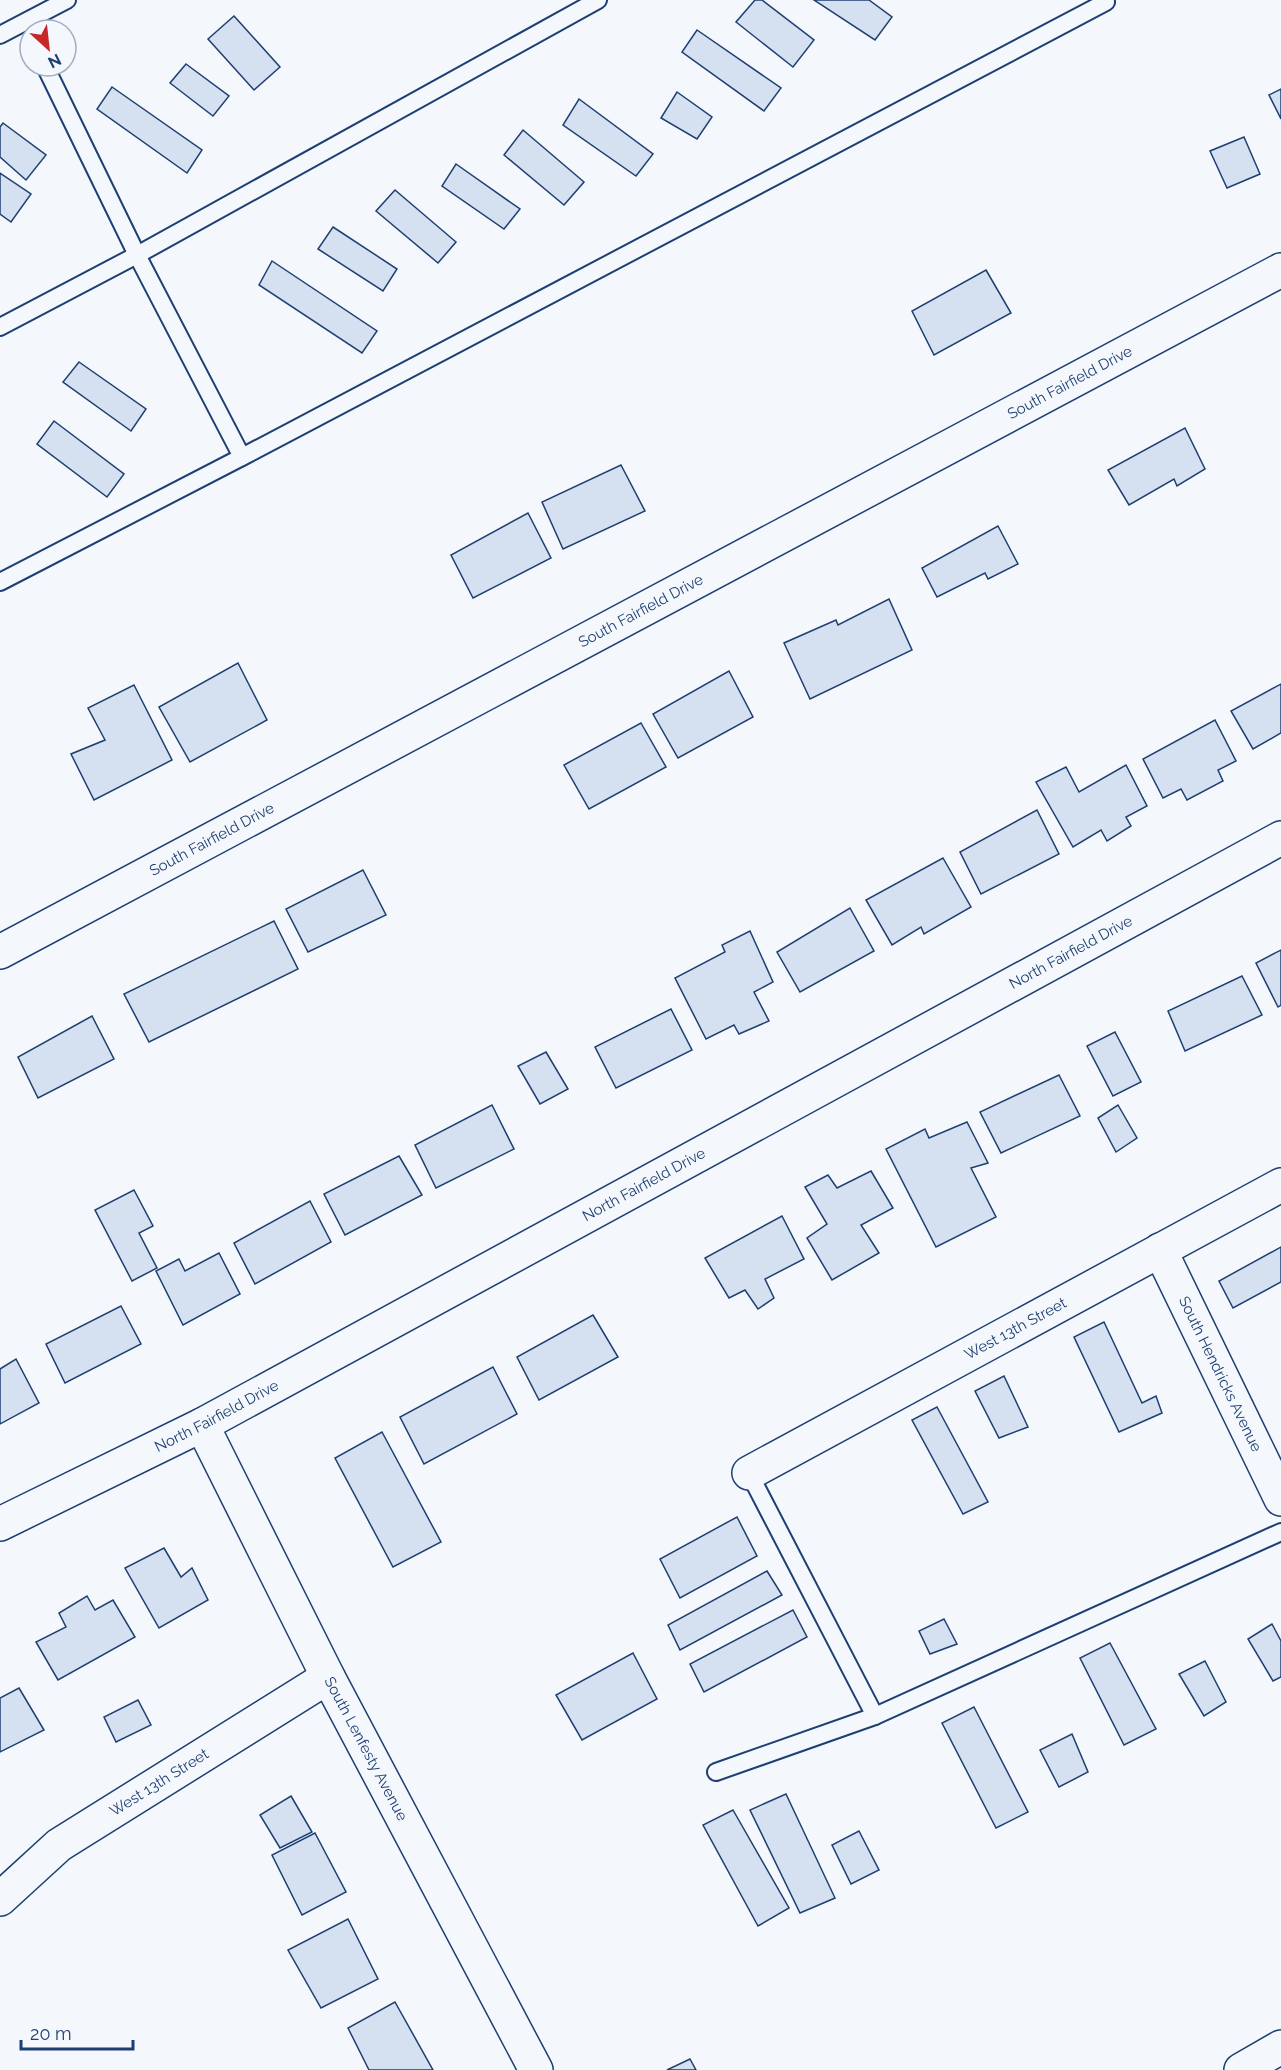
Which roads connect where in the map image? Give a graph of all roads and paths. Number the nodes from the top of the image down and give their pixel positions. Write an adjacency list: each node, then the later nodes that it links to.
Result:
1 (67, 0): 4 (lane)
2 (598, 0): 8 (lane)
3 (1105, 0): 11 (lane)
4 (41, 18)
5 (18, 30): 6 (lane)
6 (0, 35)
7 (51, 78): 8 (lane)
8 (137, 255): 10 (lane); 11 (lane)
9 (1281, 270): 14 (street, South Fairfield Drive)
10 (0, 327)
11 (242, 457): 12 (lane)
12 (0, 582)
13 (1281, 838): 17 (street, North Fairfield Drive)
14 (0, 952)
15 (1281, 1185): 16 (street, West 13th Street)
16 (1160, 1250): 18 (street, West 13th Street); 19 (street, South Hendricks Avenue)
17 (202, 1425): 20 (street, North Fairfield Drive); 22 (street, South Lenfesty Avenue)
18 (749, 1473): 23 (lane)
19 (1281, 1499)
20 (0, 1524)
21 (1281, 1532): 23 (lane)
22 (328, 1677): 25 (street, West 13th Street); 27 (street, South Lenfesty Avenue)
23 (875, 1716): 24 (lane)
24 (716, 1772)
25 (0, 1899)
26 (1281, 2047): 28 (street)
27 (536, 2070)
28 (1241, 2070)

